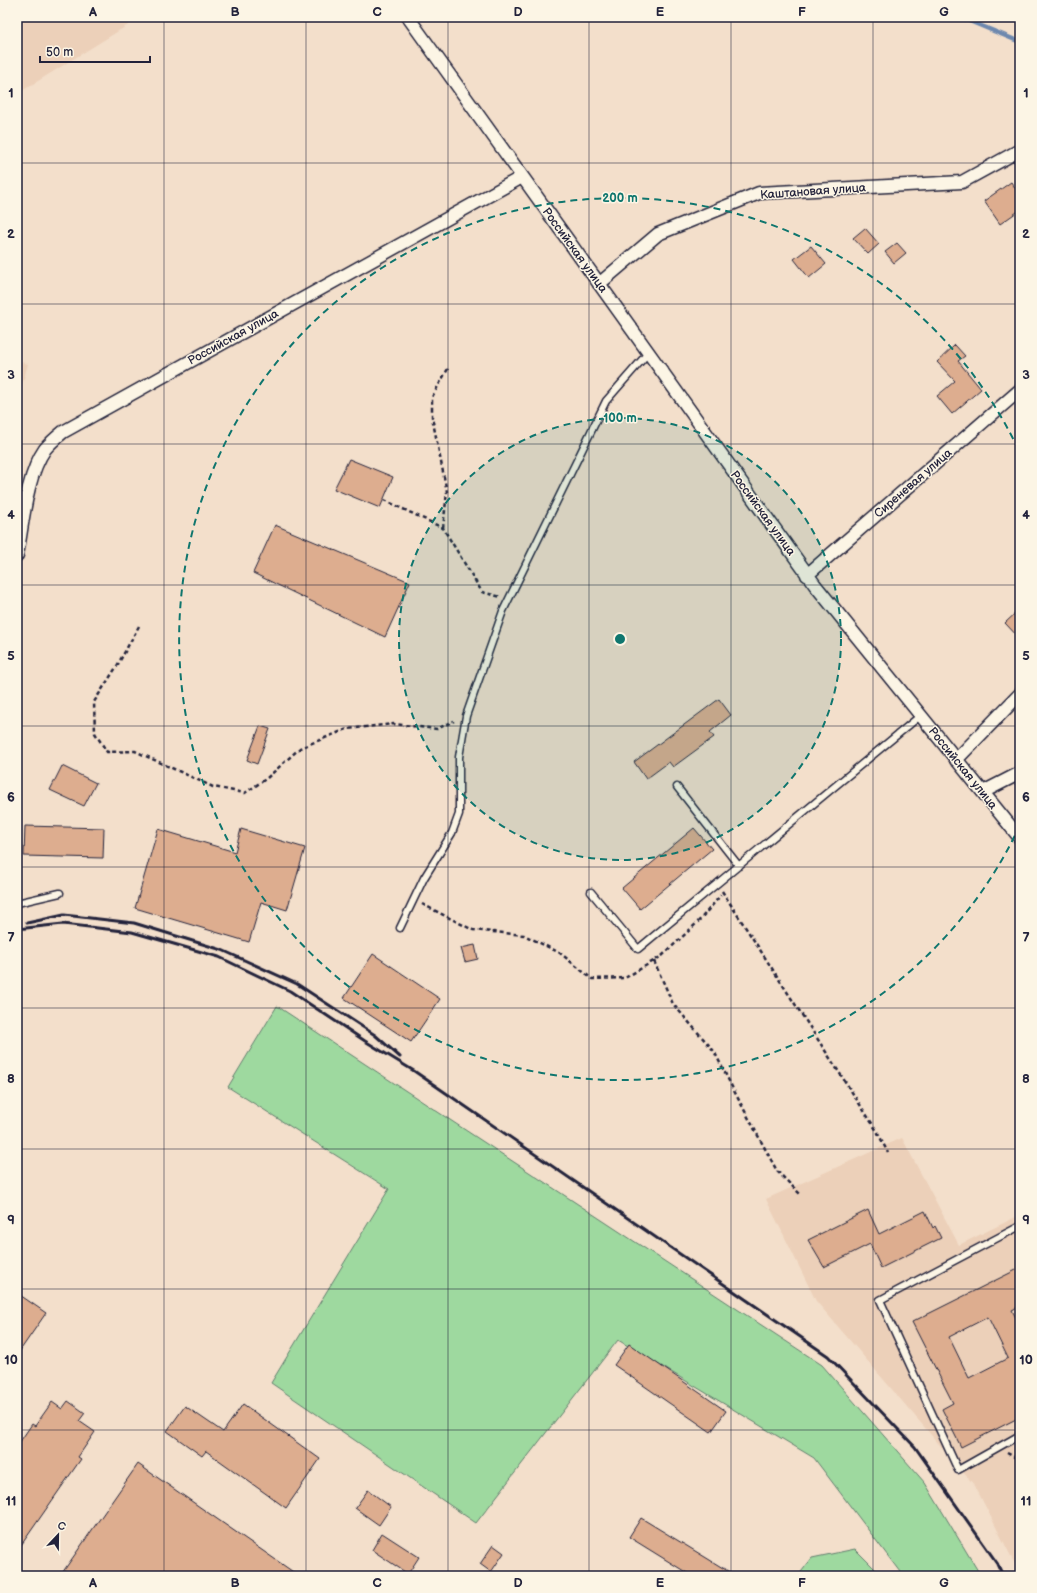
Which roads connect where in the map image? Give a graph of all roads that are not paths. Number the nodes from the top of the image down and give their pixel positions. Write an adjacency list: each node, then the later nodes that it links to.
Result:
1 (408, 17): 3 (street, Российская улица)
2 (1020, 150): 4 (street, Каштановая улица)
3 (522, 177): 4 (street, Российская улица); 7 (street, Российская улица)
4 (599, 284): 5 (street, Российская улица)
5 (648, 353): 8 (street, Российская улица); 20 (lane)
6 (1020, 390): 8 (street, Сиреневая улица)
7 (17, 555)
8 (807, 575): 10 (street, Российская улица)
9 (1020, 694): 11 (street)
10 (920, 716): 11 (street, Российская улица); 16 (lane)
11 (956, 760): 14 (street, Российская улица)
12 (1020, 773): 14 (street)
13 (677, 787): 16 (lane)
14 (982, 792): 15 (street, Российская улица)
15 (1020, 838)
16 (739, 866): 17 (lane)
17 (591, 892)
18 (60, 893): 19 (lane)
19 (17, 903)
20 (400, 928)
21 (1020, 1226): 22 (lane)
22 (1020, 1435)

